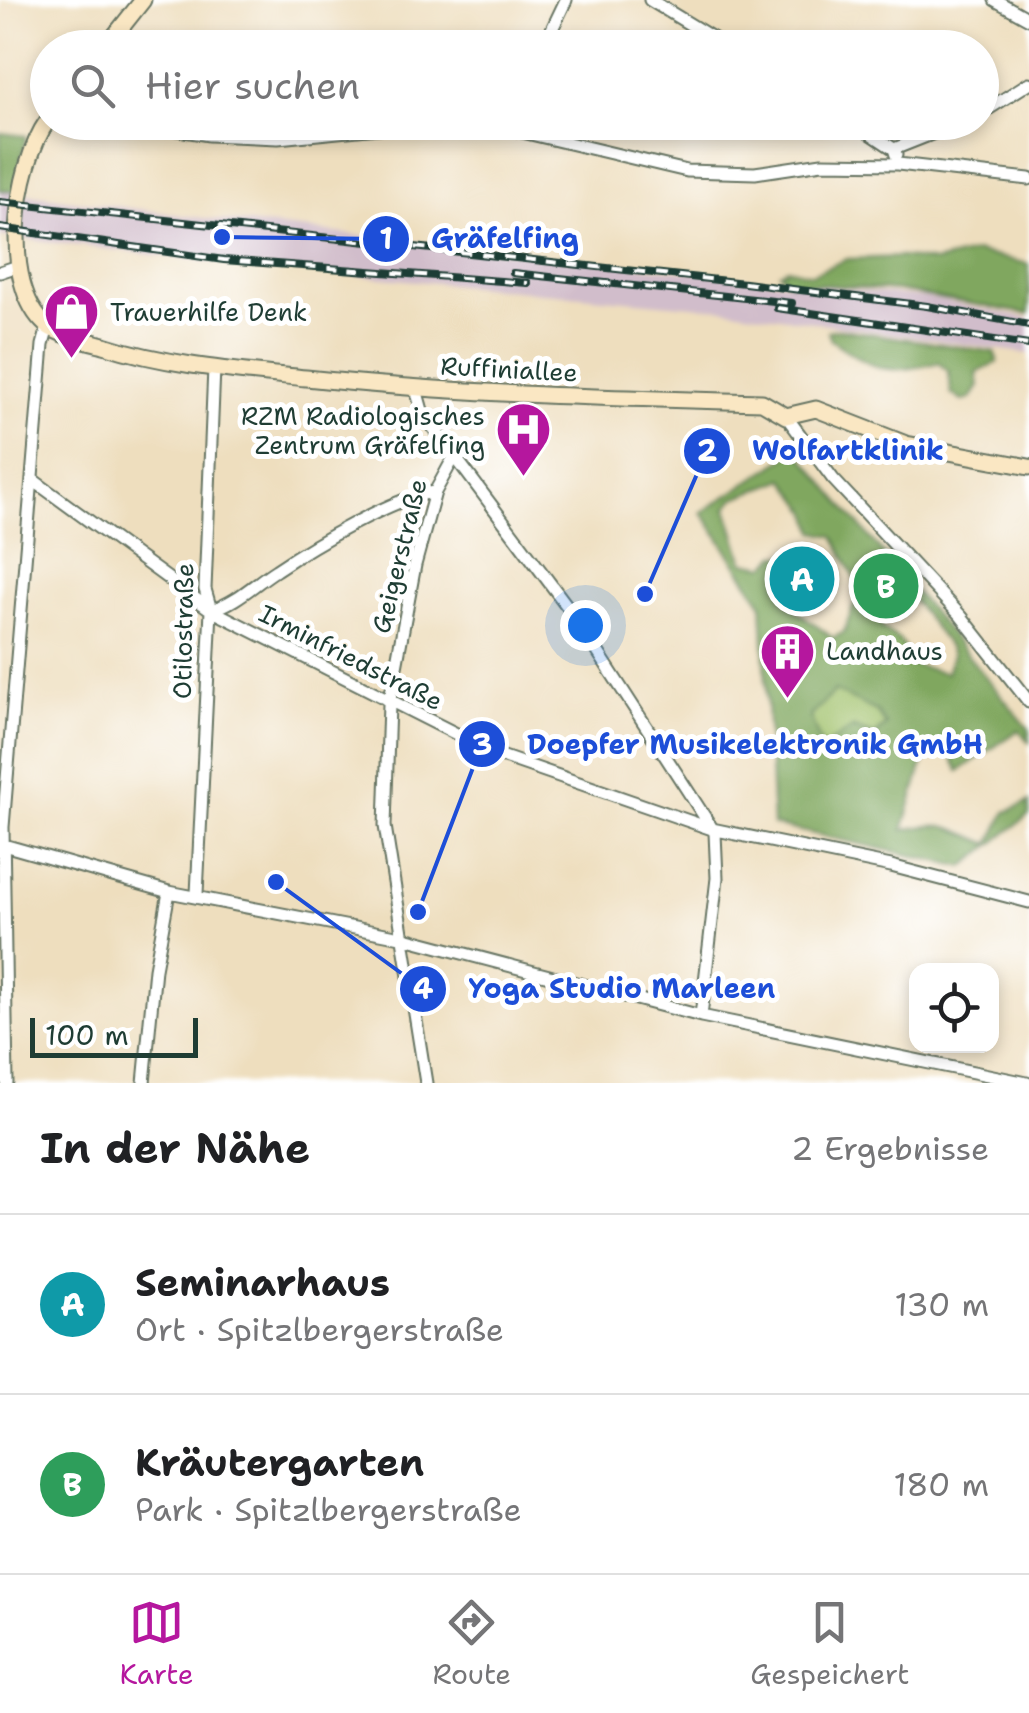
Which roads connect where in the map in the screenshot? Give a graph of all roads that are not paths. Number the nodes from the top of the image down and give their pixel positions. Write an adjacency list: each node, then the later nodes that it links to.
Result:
1 (143, 0): 6 (street)
2 (566, 0): 7 (street)
3 (650, 0): 8 (street)
4 (994, 0): 5 (street)
5 (1029, 18)
6 (120, 30)
7 (552, 30)
8 (699, 30)
9 (1029, 82): 10 (street)
10 (999, 101)
11 (36, 140): 18 (street)
12 (566, 140): 16 (street)
13 (881, 140): 15 (street)
14 (915, 140): 15 (street)
15 (894, 148): 16 (street)
16 (898, 164): 17 (street)
17 (1029, 179)
18 (7, 269): 19 (street)
19 (48, 327): 20 (street, Ruffiniallee); 25 (street)
20 (214, 368): 21 (street, Ruffiniallee); 27 (street, Otilostraße)
21 (416, 390): 22 (street, Ruffiniallee); 23 (street)
22 (786, 416): 24 (street, Ruffiniallee); 28 (street)
23 (454, 459): 26 (street, Geigerstraße); 30 (street)
24 (1029, 467)
25 (33, 480): 27 (street, Irminfriedstraße); 31 (street)
26 (434, 492): 27 (street); 29 (street, Geigerstraße)
27 (211, 610): 29 (street, Irminfriedstraße); 33 (street, Otilostraße)
28 (1029, 702)
29 (389, 704): 30 (street, Irminfriedstraße); 35 (street, Geigerstraße)
30 (712, 829): 34 (street, Irminfriedstraße); 36 (street)
31 (3, 845): 32 (street); 37 (street)
32 (169, 892): 33 (street); 38 (street)
33 (197, 894): 35 (street)
34 (1029, 902)
35 (400, 937): 36 (street); 39 (street, Geigerstraße)
36 (701, 1016): 40 (street)
37 (7, 1083)
38 (144, 1083)
39 (426, 1083)
40 (1027, 1083)

